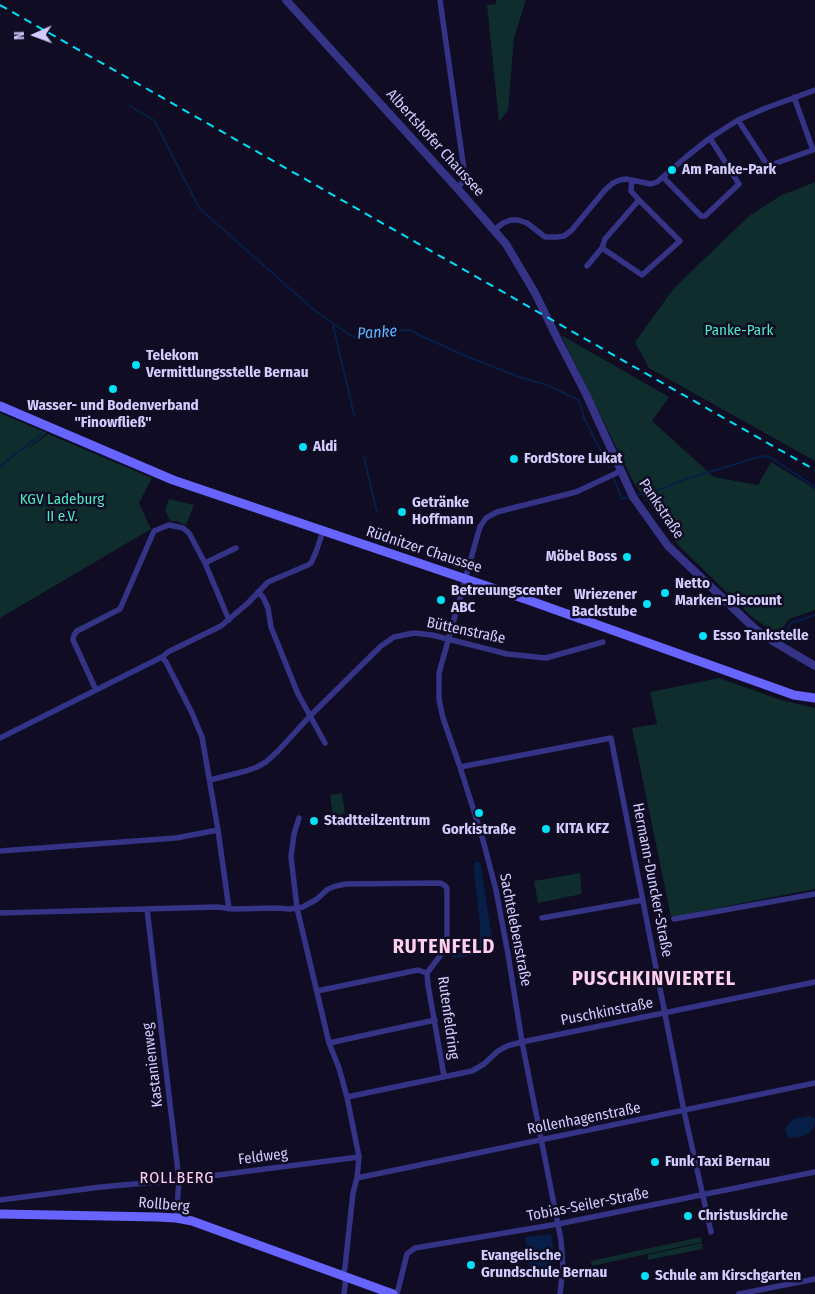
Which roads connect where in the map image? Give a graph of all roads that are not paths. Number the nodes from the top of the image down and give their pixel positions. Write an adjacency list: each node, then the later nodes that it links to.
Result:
1 (286, 0): 9 (street, Albertshofer Chaussee)
2 (440, 0): 9 (street)
3 (815, 90): 4 (street)
4 (794, 97): 5 (street); 5 (street)
5 (738, 120): 6 (street)
6 (710, 138): 7 (street); 7 (street)
7 (663, 178): 8 (street)
8 (632, 180): 10 (street); 11 (street)
9 (457, 188): 11 (street, Albertshofer Chaussee)
10 (639, 200): 12 (street); 12 (street)
11 (494, 230): 14 (street, Albertshofer Chaussee)
12 (602, 248): 13 (street)
13 (587, 266)
14 (547, 317): 16 (street, Pankstraße)
15 (0, 406): 17 (main road, Rüdnitzer Chaussee)
16 (621, 471): 20 (street, Sachtelebenstraße); 26 (street, Pankstraße)
17 (323, 531): 20 (main road, Rüdnitzer Chaussee); 21 (street)
18 (236, 548): 19 (street)
19 (204, 563): 22 (street); 27 (street)
20 (465, 578): 23 (street, Sachtelebenstraße); 28 (main road, Rüdnitzer Chaussee)
21 (258, 592): 22 (street); 29 (street)
22 (229, 620): 25 (street)
23 (448, 638): 24 (street, Büttenstraße); 29 (street, Büttenstraße); 32 (street, Sachtelebenstraße)
24 (603, 642)
25 (162, 657): 27 (street); 33 (street)
26 (815, 666)
27 (96, 690): 30 (street)
28 (815, 698)
29 (310, 716): 31 (street); 33 (street, Büttenstraße)
30 (0, 738)
31 (325, 743)
32 (460, 767): 38 (street, Hermann-Duncker-Straße); 50 (street, Sachtelebenstraße)
33 (210, 780): 35 (street)
34 (298, 818): 39 (street)
35 (218, 830): 36 (street); 41 (street)
36 (0, 851)
37 (815, 894): 44 (street)
38 (643, 900): 43 (street); 48 (street, Hermann-Duncker-Straße)
39 (298, 908): 41 (street); 45 (street, Rutenfeldring); 47 (street)
40 (147, 909): 41 (street); 42 (street); 60 (street, Kastanienweg)
41 (229, 909)
42 (0, 912)
43 (542, 918)
44 (674, 919)
45 (427, 973): 47 (street); 49 (street, Rutenfeldring)
46 (815, 982): 48 (street, Puschkinstraße)
47 (317, 991): 51 (street)
48 (665, 1013): 50 (street, Puschkinstraße); 55 (street, Hermann-Duncker-Straße)
49 (435, 1020): 51 (street); 52 (street, Rutenfeldring)
50 (522, 1042): 52 (street, Rutenfeldring); 56 (street, Sachtelebenstraße)
51 (329, 1043): 54 (street)
52 (444, 1076): 54 (street)
53 (815, 1083): 55 (street, Rollenhagenstraße)
54 (347, 1097): 57 (street)
55 (684, 1111): 56 (street, Rollenhagenstraße); 61 (street, Hermann-Duncker-Straße)
56 (541, 1139): 59 (street, Rollenhagenstraße); 65 (street, Sachtelebenstraße)
57 (358, 1157): 59 (street); 60 (street, Feldweg)
58 (815, 1172): 61 (street, Tobias-Seiler-Straße)
59 (357, 1178): 67 (street)
60 (178, 1180): 62 (street, Feldweg); 64 (street, Kastanienweg)
61 (703, 1195): 65 (street, Tobias-Seiler-Straße); 66 (street, Hermann-Duncker-Straße)
62 (0, 1200)
63 (0, 1214): 64 (main road, Rollberg)
64 (176, 1218): 67 (main road, Rollberg)
65 (558, 1224): 71 (street, Tobias-Seiler-Straße); 72 (street, Sachtelebenstraße)
66 (711, 1232)
67 (344, 1276): 70 (street); 71 (main road, Rollberg)
68 (815, 1279): 69 (street)
69 (775, 1287): 73 (street); 74 (street)
70 (344, 1294)
71 (395, 1294)
72 (560, 1294)
73 (739, 1294)
74 (776, 1294)

